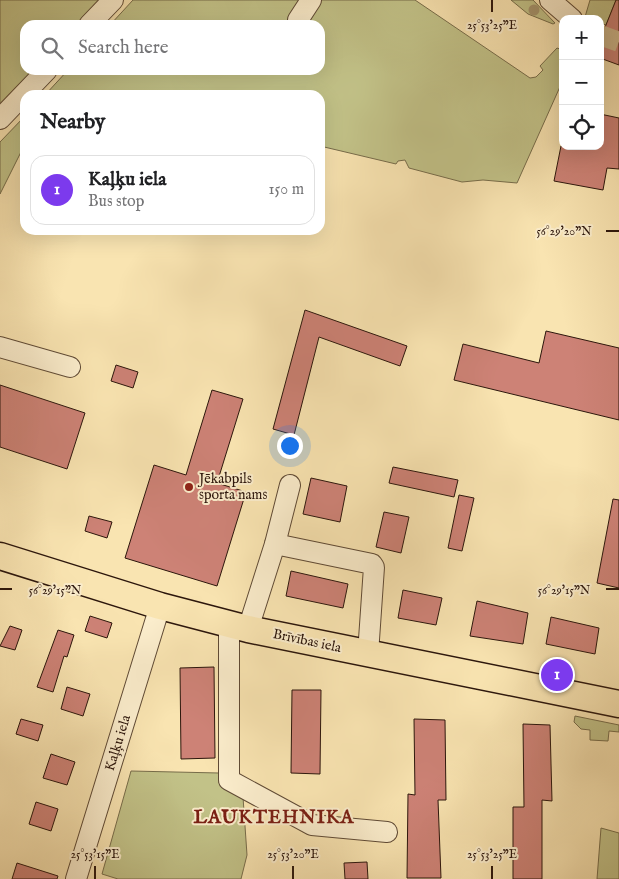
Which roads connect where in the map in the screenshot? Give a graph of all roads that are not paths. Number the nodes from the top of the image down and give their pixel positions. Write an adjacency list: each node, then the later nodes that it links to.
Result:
1 (113, 0): 5 (street)
2 (311, 0): 6 (street)
3 (550, 0): 4 (street)
4 (567, 15)
5 (94, 20)
6 (298, 20)
7 (42, 75): 8 (street)
8 (28, 90)
9 (20, 99): 10 (street)
10 (0, 120)
11 (0, 347): 12 (street)
12 (70, 367)
13 (290, 485): 14 (street)
14 (275, 544): 17 (street); 18 (street)
15 (0, 556): 16 (main road, Brīvības iela)
16 (160, 606): 17 (main road, Brīvības iela); 21 (street, Kaļķu iela)
17 (239, 627): 18 (main road, Brīvības iela); 20 (street)
18 (368, 654): 19 (main road, Brīvības iela)
19 (619, 704)
20 (387, 832)
21 (76, 879)

